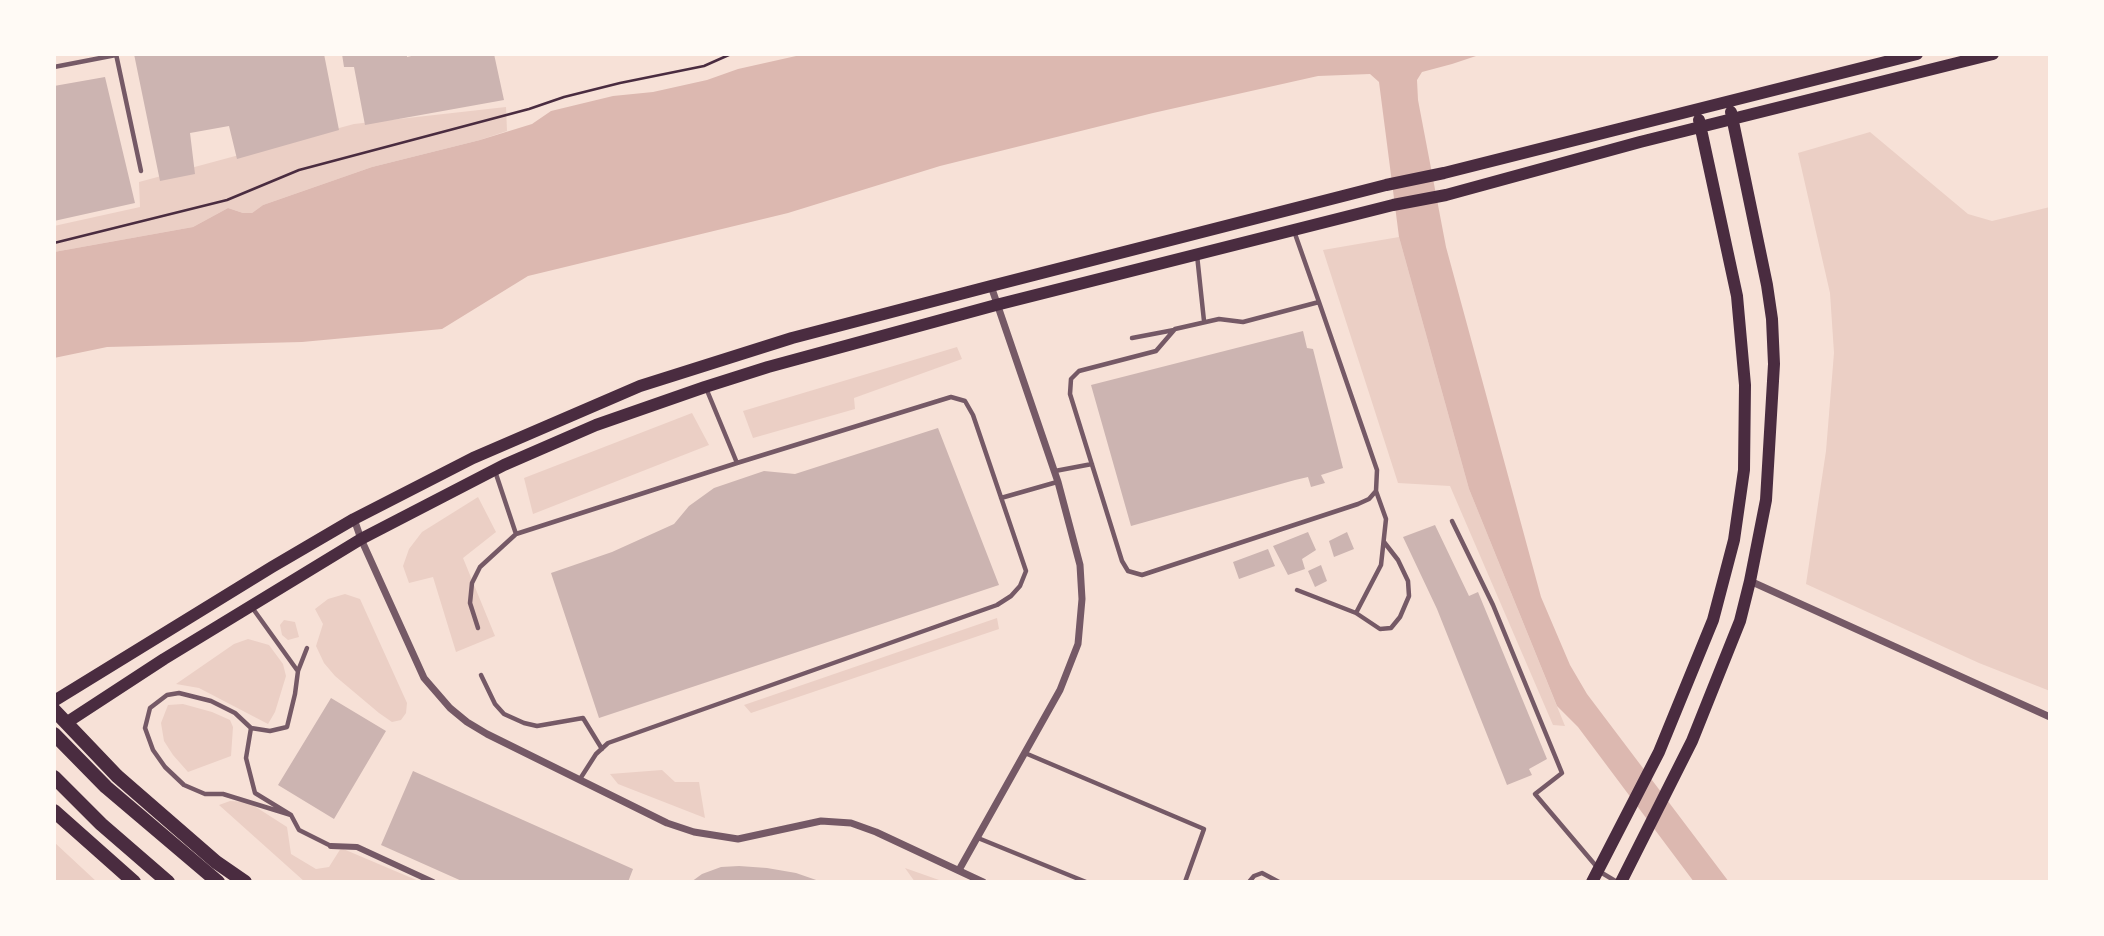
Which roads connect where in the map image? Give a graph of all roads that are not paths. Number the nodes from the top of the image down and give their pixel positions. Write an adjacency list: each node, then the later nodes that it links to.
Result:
1 (1917, 54): 5 (main road)
2 (1993, 54): 7 (main road)
3 (116, 55): 4 (lane); 9 (lane)
4 (54, 67)
5 (1728, 102): 6 (main road); 7 (main road)
6 (1697, 109): 8 (main road); 12 (main road)
7 (1732, 119): 8 (main road); 31 (main road)
8 (1701, 127): 10 (main road); 63 (main road)
9 (141, 171)
10 (1294, 230): 11 (main road); 13 (lane)
11 (1196, 254): 14 (main road); 15 (lane)
12 (991, 286): 14 (street); 26 (main road)
13 (1319, 302): 15 (lane); 24 (lane)
14 (996, 305): 18 (main road); 22 (street)
15 (1204, 321): 16 (lane)
16 (1175, 329): 17 (lane); 20 (lane)
17 (1132, 338)
18 (705, 387): 19 (lane); 21 (main road)
19 (737, 463): 25 (lane); 28 (lane)
20 (1092, 464): 22 (lane); 24 (lane)
21 (495, 470): 28 (lane); 29 (main road)
22 (1055, 471): 23 (street)
23 (1058, 482): 25 (lane); 45 (street)
24 (1376, 491): 30 (lane)
25 (1001, 498): 44 (lane)
26 (354, 519): 29 (street); 39 (main road)
27 (1452, 521): 64 (lane)
28 (516, 534): 35 (lane)
29 (361, 539): 33 (main road); 47 (street)
30 (1384, 542): 34 (lane); 34 (lane)
31 (1750, 581): 41 (street); 64 (main road)
32 (1297, 590): 34 (lane)
33 (251, 606): 37 (lane); 43 (main road)
34 (1356, 613)
35 (478, 628)
36 (307, 648): 37 (lane)
37 (298, 671): 42 (lane)
38 (481, 675): 44 (lane)
39 (54, 701)
40 (54, 710): 43 (main road)
41 (2050, 717)
42 (251, 728): 49 (lane); 49 (lane)
43 (58, 729): 55 (main road); 56 (main road)
44 (602, 749): 47 (lane)
45 (1025, 753): 50 (street); 60 (lane)
46 (54, 776): 54 (main road)
47 (580, 780): 52 (street)
48 (54, 811): 53 (main road)
49 (290, 815): 51 (lane)
50 (977, 838): 52 (street); 59 (lane)
51 (331, 846): 57 (street)
52 (959, 870): 58 (street)
53 (132, 881)
54 (168, 882)
55 (218, 882)
56 (245, 882)
57 (433, 882)
58 (983, 882)
59 (1086, 882)
60 (1185, 882)
61 (1249, 882): 62 (lane)
62 (1279, 882)
63 (1591, 882)
64 (1619, 882)

